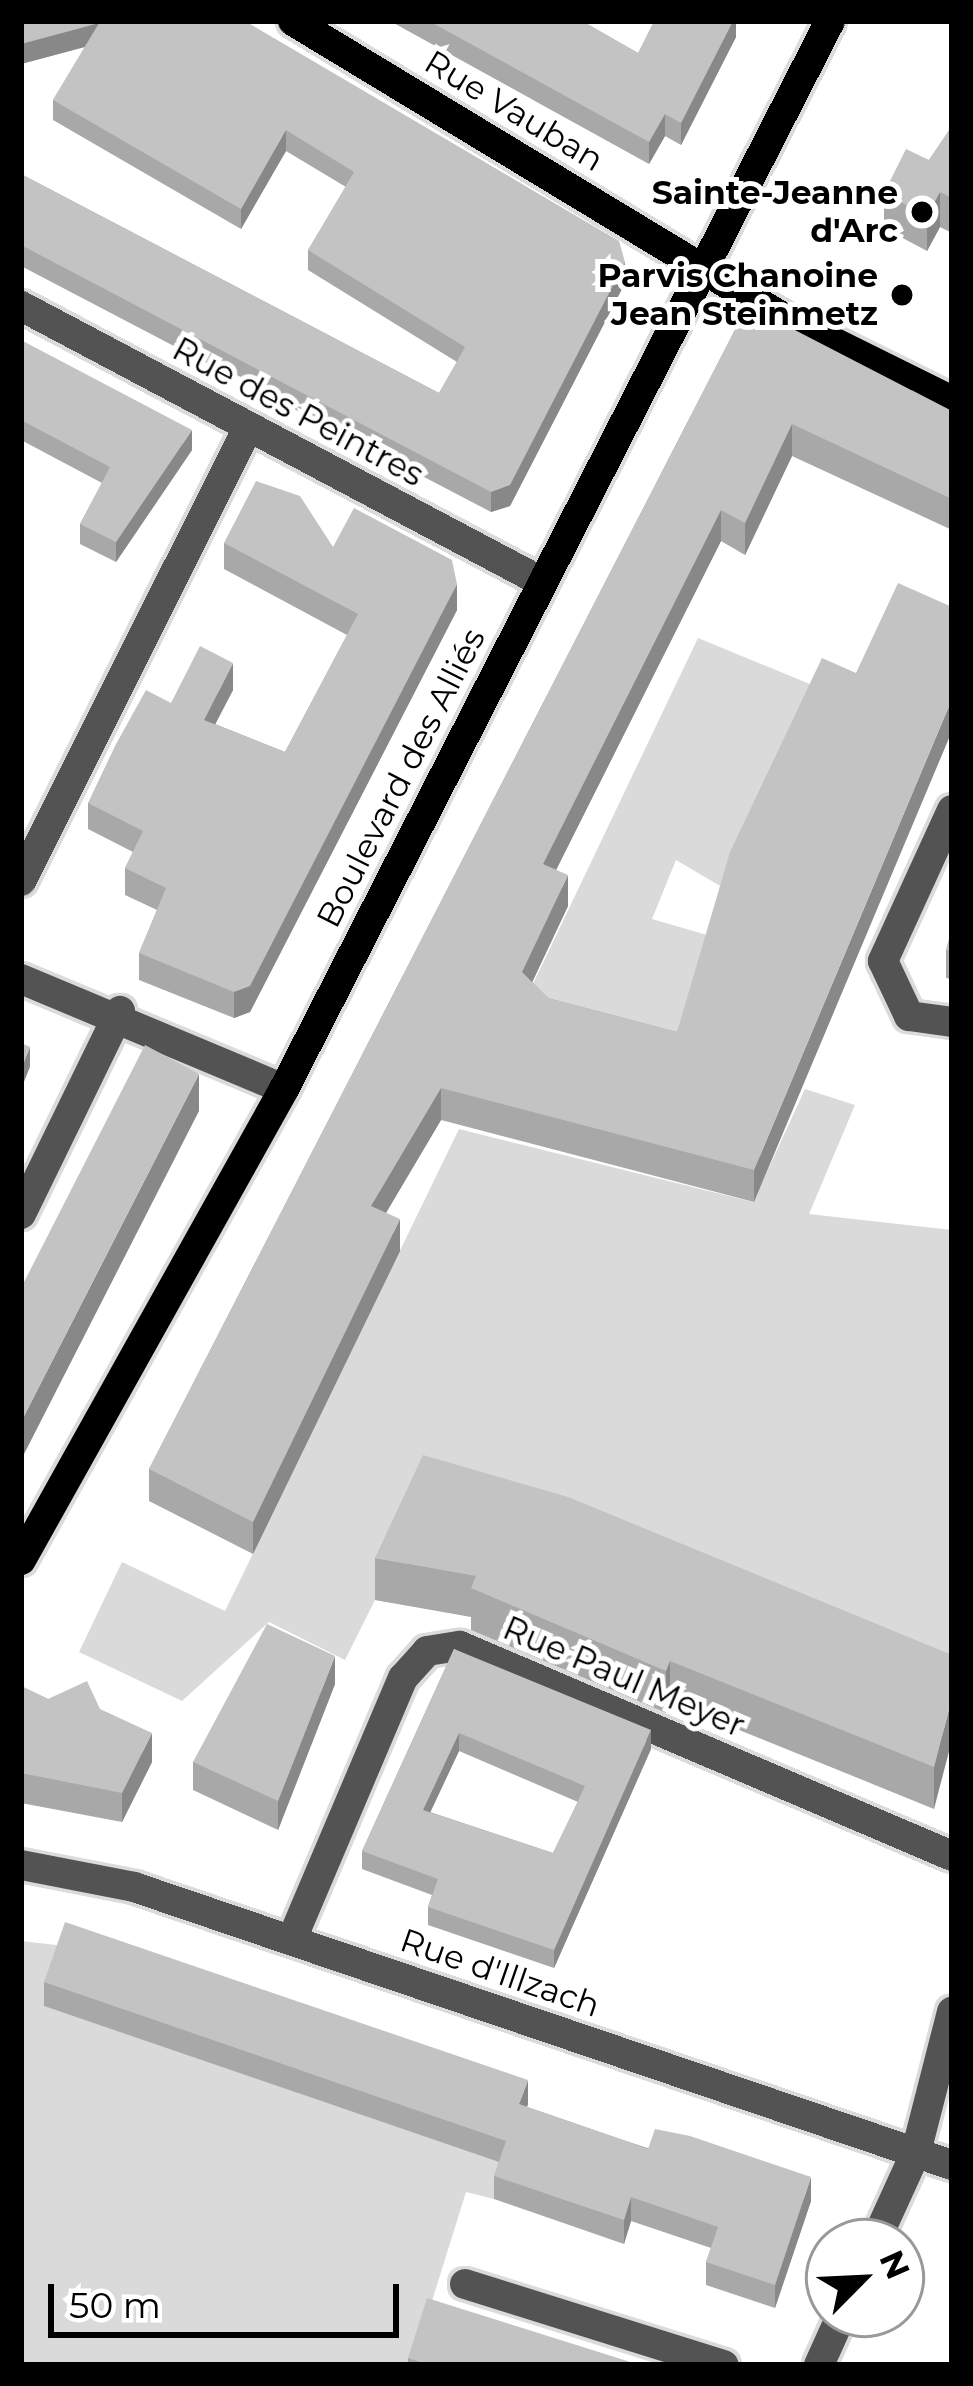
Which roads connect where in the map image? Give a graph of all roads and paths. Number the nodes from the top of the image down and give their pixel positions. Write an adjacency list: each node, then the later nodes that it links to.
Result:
1 (293, 21): 3 (main road, Rue Vauban)
2 (830, 21): 3 (main road, Boulevard des Alliés)
3 (701, 265): 5 (main road, Rue Vauban); 7 (main road, Boulevard des Alliés)
4 (21, 306): 6 (street, Rue des Peintres)
5 (952, 401)
6 (248, 427): 7 (street, Rue des Peintres); 9 (street)
7 (542, 582): 13 (main road, Boulevard des Alliés)
8 (952, 810): 12 (street)
9 (21, 881)
10 (21, 979): 11 (street)
11 (120, 1012): 13 (street); 14 (street)
12 (952, 1022)
13 (284, 1089): 15 (main road, Boulevard des Alliés)
14 (21, 1214)
15 (21, 1560)
16 (952, 1856): 18 (street, Rue Paul Meyer)
17 (21, 1865): 18 (street, Rue d'Illzach)
18 (292, 1940): 20 (street, Rue d'Illzach)
19 (952, 2012): 20 (street)
20 (916, 2152): 21 (street, Rue d'Illzach); 22 (street)
21 (952, 2165)
22 (886, 2218)
23 (465, 2284): 24 (street)
24 (724, 2365)

